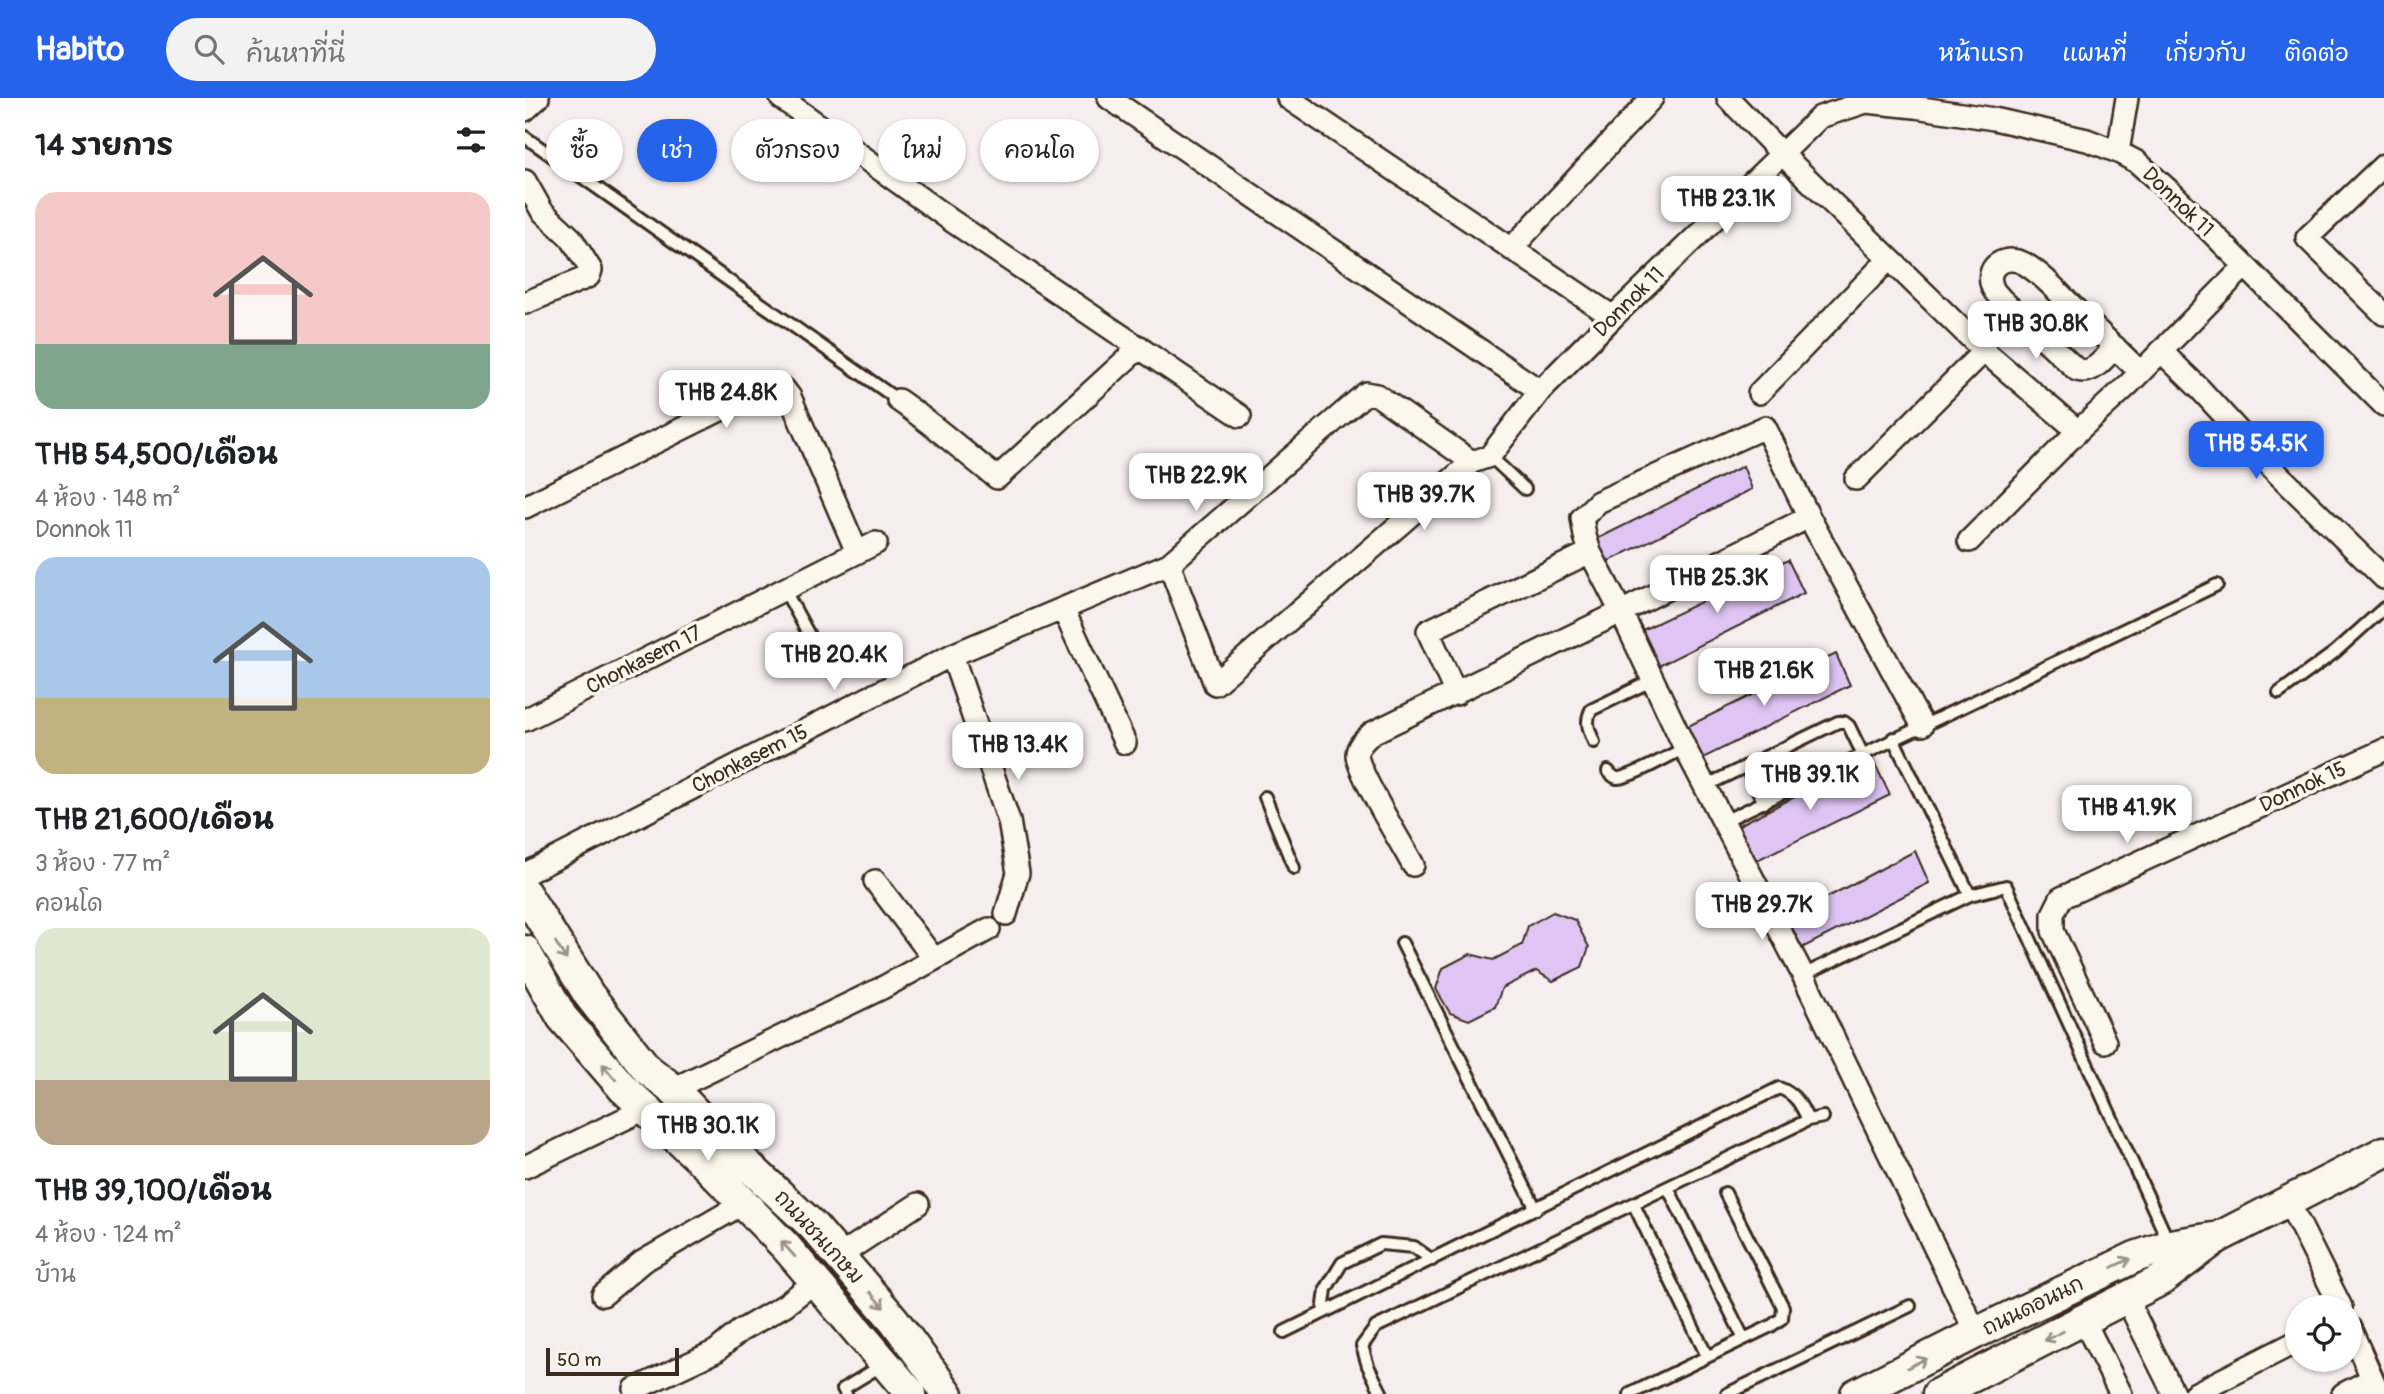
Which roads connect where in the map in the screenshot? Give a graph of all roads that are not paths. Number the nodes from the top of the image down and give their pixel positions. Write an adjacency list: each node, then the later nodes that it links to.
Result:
1 (538, 98): 8 (street)
2 (781, 98): 20 (street)
3 (1109, 98): 25 (street)
4 (1288, 98): 14 (street)
5 (1652, 98): 14 (street)
6 (1728, 98): 11 (street)
7 (2127, 98): 10 (street)
8 (525, 110)
9 (525, 137): 27 (lane)
10 (2118, 152): 11 (street, Donnok 11); 16 (street, Donnok 11)
11 (1781, 153): 15 (street); 19 (street, Donnok 11)
12 (2384, 164): 18 (street)
13 (525, 181): 17 (street)
14 (1511, 249): 19 (street)
15 (1889, 259): 22 (street); 26 (street)
16 (2245, 267): 23 (street); 28 (street, Donnok 11)
17 (525, 303)
18 (2384, 314)
19 (1613, 317): 25 (street, Donnok 11)
20 (1140, 347): 27 (street); 29 (street)
21 (2115, 348): 21 (street); 24 (street)
22 (1984, 351): 30 (street); 32 (street)
23 (2161, 351): 24 (street); 39 (street)
24 (2140, 372): 30 (street)
25 (1540, 391): 31 (street, Donnok 11)
26 (1759, 393)
27 (898, 400)
28 (2384, 405)
29 (1240, 416)
30 (2078, 430): 36 (street)
31 (1481, 459): 33 (lane); 38 (street, Chonkasem 15); 38 (street, Donnok 11)
32 (1856, 479)
33 (1525, 489)
34 (525, 507): 41 (street, Chonkasem 17)
35 (1808, 517): 37 (street); 44 (street); 51 (street)
36 (1969, 541)
37 (1590, 552): 44 (street); 49 (street)
38 (1169, 565): 43 (street, Chonkasem 15)
39 (2384, 578)
40 (2217, 585): 51 (lane)
41 (784, 589): 46 (lane); 50 (street, Chonkasem 17)
42 (2384, 608): 48 (lane)
43 (1063, 609): 45 (street, Chonkasem 15); 54 (street)
44 (1621, 612): 47 (street); 49 (street)
45 (952, 655): 66 (street, Chonkasem 15); 70 (street)
46 (822, 659)
47 (1653, 680): 53 (lane); 55 (street)
48 (2279, 693)
49 (1456, 694): 64 (street)
50 (525, 720)
51 (1922, 724): 52 (lane)
52 (1893, 738): 57 (lane); 69 (lane)
53 (1594, 742)
54 (1125, 743)
55 (1685, 748): 59 (lane); 60 (street)
56 (2384, 750): 76 (street, Donnok 15)
57 (1862, 753): 58 (lane); 62 (lane)
58 (1746, 766): 60 (lane); 62 (lane)
59 (1608, 771)
60 (1705, 786): 63 (street)
61 (1265, 797): 65 (lane)
62 (1764, 803): 63 (lane)
63 (1724, 821): 75 (street)
64 (1413, 865)
65 (1294, 868)
66 (525, 874)
67 (875, 881): 74 (street)
68 (525, 893): 77 (main road, ถนนชนเกษม, one-way to 77)
69 (1970, 895): 75 (lane); 91 (lane)
70 (1006, 914)
71 (989, 929): 74 (street)
72 (1402, 943): 89 (lane)
73 (525, 951): 78 (main road, ถนนชนเกษม, one-way to 73)
74 (934, 959): 77 (street)
75 (1803, 975): 102 (street)
76 (2105, 1042)
77 (673, 1089): 92 (main road, ถนนชนเกษม)
78 (647, 1108): 82 (street); 86 (main road, ถนนชนเกษม)
79 (1823, 1117): 80 (lane)
80 (1808, 1121): 83 (lane); 89 (lane)
81 (2384, 1152): 85 (main road, ถนนดอนนก)
82 (525, 1167)
83 (1668, 1188): 88 (lane); 103 (lane)
84 (1725, 1193): 103 (lane)
85 (2288, 1201): 90 (main road, ถนนดอนนก); 96 (street)
86 (744, 1203): 94 (main road, ถนนชนเกษม, one-way to 86); 95 (street)
87 (918, 1204): 92 (street)
88 (1634, 1205): 105 (lane); 113 (lane)
89 (1536, 1209): 93 (lane)
90 (2217, 1238): 91 (main road, ถนนดอนนก); 97 (main road, ถนนดอนนก)
91 (2170, 1245): 102 (main road, ถนนดอนนก, one-way to 91)
92 (839, 1256): 112 (main road, ถนนชนเกษม, one-way to 112)
93 (1433, 1260): 99 (lane); 99 (lane)
94 (816, 1281): 107 (main road, ถนนชนเกษม); 109 (street)
95 (603, 1295)
96 (2335, 1295)
97 (2126, 1298): 100 (main road, ถนนดอนนก); 119 (street)
98 (1910, 1306): 115 (lane)
99 (1323, 1313): 101 (lane)
100 (2084, 1321): 117 (main road, ถนนดอนนก, one-way to 117); 118 (street)
101 (1284, 1332)
102 (1976, 1333): 116 (main road, ถนนดอนนก, one-way to 102)
103 (1744, 1339): 105 (lane)
104 (2285, 1348): 120 (street)
105 (1707, 1356): 114 (lane)
106 (2362, 1356): 108 (street)
107 (886, 1363): 110 (lane); 111 (main road, ถนนชนเกษม)
108 (2375, 1386): 121 (street)
109 (635, 1389)
110 (846, 1394)
111 (911, 1394)
112 (948, 1394)
113 (1382, 1394)
114 (1630, 1394)
115 (1727, 1394)
116 (1856, 1394)
117 (1938, 1394)
118 (2121, 1394)
119 (2174, 1394)
120 (2194, 1394)
121 (2343, 1394)

